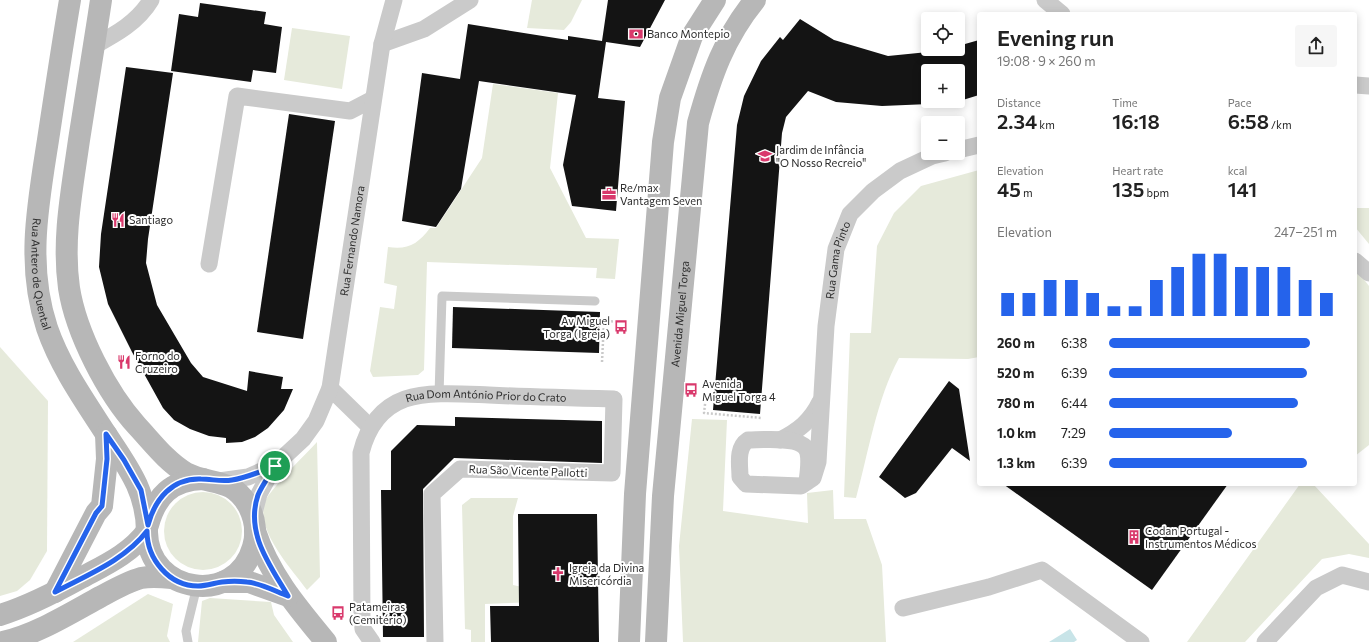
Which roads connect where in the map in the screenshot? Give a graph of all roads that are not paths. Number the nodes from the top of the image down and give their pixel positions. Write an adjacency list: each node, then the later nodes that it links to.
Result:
1 (70, 0): 27 (main road, Rua Antero de Quental)
2 (101, 0): 11 (main road)
3 (151, 0): 11 (street)
4 (394, 0): 10 (street, Rua Fernando Namora)
5 (470, 0): 10 (street)
6 (714, 0): 47 (main road)
7 (755, 0): 48 (main road, Avenida Miguel Torga)
8 (1045, 0): 9 (street)
9 (1060, 12)
10 (382, 44): 14 (street, Rua Fernando Namora)
11 (94, 46): 30 (main road)
12 (1357, 86): 13 (street)
13 (1369, 86)
14 (373, 99): 19 (street); 22 (street, Rua Fernando Namora)
15 (977, 145): 16 (street)
16 (965, 148)
17 (923, 160): 24 (street, Rua Gama Pinto)
18 (1357, 263): 20 (street)
19 (209, 264)
20 (1369, 273)
21 (595, 301): 23 (lane)
22 (330, 388): 26 (street); 29 (street, Rua Fernando Namora)
23 (439, 395): 25 (street, Rua Dom António Prior do Crato); 26 (street, Rua Dom António Prior do Crato)
24 (822, 398): 28 (street, Rua Gama Pinto); 31 (street, Rua Gama Pinto)
25 (614, 400): 46 (street, Rua São Vicente Pallotti)
26 (370, 427): 42 (street, Rua Dom António Prior do Crato)
27 (106, 434): 33 (main road, Rua Antero de Quental); 38 (main road)
28 (780, 440): 31 (street, Rua Gama Pinto); 31 (street, Rua Gama Pinto)
29 (275, 466): 30 (street); 32 (street)
30 (211, 480): 32 (main road); 33 (main road, Rua Antero de Quental)
31 (807, 482)
32 (254, 524): 35 (main road, Rua Antero de Quental); 39 (main road)
33 (147, 528): 34 (main road, Rua Antero de Quental); 38 (main road)
34 (172, 578): 37 (main road, Rua Antero de Quental); 43 (main road)
35 (222, 582): 37 (main road, Rua Antero de Quental); 39 (main road)
36 (1369, 582): 50 (street)
37 (197, 586): 44 (lane)
38 (55, 592): 41 (main road)
39 (288, 596): 45 (main road)
40 (903, 608): 49 (street)
41 (0, 615)
42 (369, 639)
43 (3, 642)
44 (188, 642)
45 (326, 642)
46 (435, 642)
47 (629, 642)
48 (656, 642)
49 (1141, 642)
50 (1265, 642)

